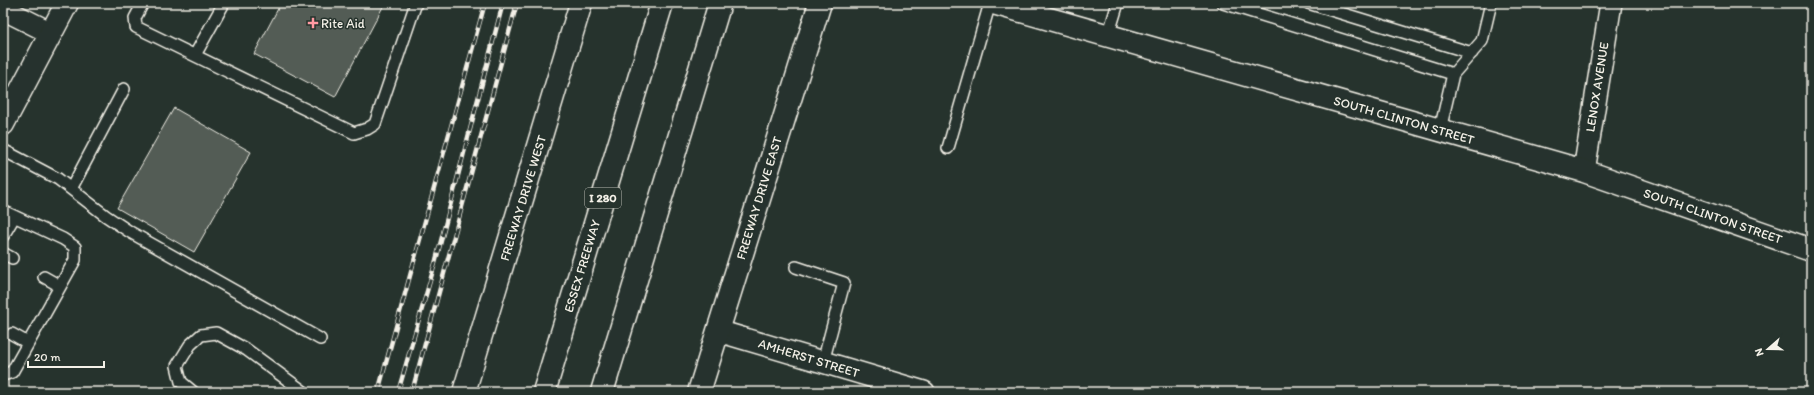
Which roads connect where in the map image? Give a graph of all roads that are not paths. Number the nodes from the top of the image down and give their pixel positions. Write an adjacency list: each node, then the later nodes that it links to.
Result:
1 (67, 3): 16 (main road)
2 (143, 3): 19 (lane)
3 (224, 3): 19 (lane)
4 (416, 3): 19 (lane)
5 (581, 3): 43 (main road, FREEWAY DRIVE WEST)
6 (662, 3): 44 (main road, ESSEX FREEWAY / I 280)
7 (720, 3): 45 (main road)
8 (820, 3): 35 (main road, FREEWAY DRIVE EAST)
9 (992, 3): 17 (main road, SOUTH CLINTON STREET); 24 (lane)
10 (1118, 3): 17 (lane)
11 (1222, 3): 20 (lane)
12 (1308, 3): 18 (lane)
13 (1492, 3): 18 (lane)
14 (1611, 3): 26 (street, LENOX AVENUE)
15 (3, 9): 16 (street)
16 (51, 33): 22 (main road)
17 (1108, 36): 23 (main road, SOUTH CLINTON STREET)
18 (1472, 53): 20 (lane)
19 (195, 55)
20 (1453, 74): 23 (lane)
21 (124, 89): 27 (lane)
22 (3, 124)
23 (1440, 130): 26 (main road, SOUTH CLINTON STREET)
24 (948, 148)
25 (3, 150): 27 (lane)
26 (1584, 171): 31 (main road, SOUTH CLINTON STREET)
27 (71, 189): 37 (lane)
28 (3, 211): 29 (lane)
29 (14, 217): 30 (lane); 34 (lane)
30 (3, 236)
31 (1811, 250)
32 (796, 267): 39 (lane)
33 (44, 277): 34 (lane)
34 (60, 286): 38 (lane)
35 (718, 331): 39 (street, AMHERST STREET); 46 (main road, FREEWAY DRIVE EAST)
36 (12, 334): 38 (lane)
37 (320, 338)
38 (28, 343): 40 (lane)
39 (823, 362): 47 (street, AMHERST STREET)
40 (3, 375)
41 (193, 392): 42 (lane)
42 (304, 392)
43 (464, 392)
44 (544, 392)
45 (602, 392)
46 (699, 392)
47 (924, 392)

